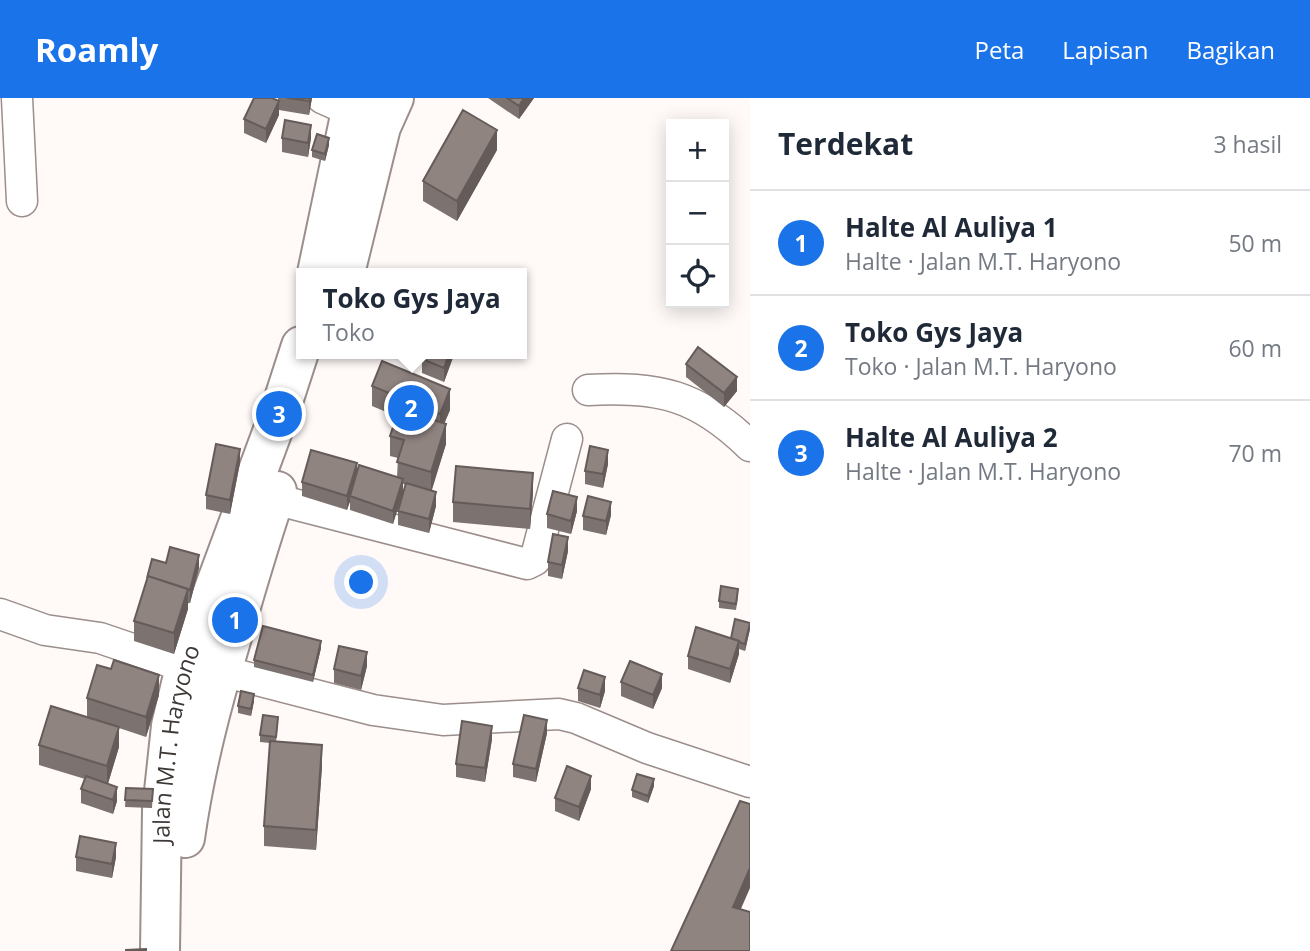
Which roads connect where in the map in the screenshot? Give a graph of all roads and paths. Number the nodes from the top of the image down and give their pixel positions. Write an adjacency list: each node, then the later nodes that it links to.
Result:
1 (16, 98): 4 (street)
2 (394, 98): 6 (highway)
3 (343, 102): 5 (highway)
4 (22, 201)
5 (318, 268)
6 (346, 268)
7 (297, 359): 14 (highway, Jalan M.T. Haryono)
8 (323, 359): 12 (highway, Jalan M.T. Haryono)
9 (588, 390): 11 (street)
10 (567, 439): 12 (street)
11 (750, 446)
12 (274, 499): 15 (highway, Jalan M.T. Haryono)
13 (0, 614): 14 (street)
14 (185, 667): 17 (highway, Jalan M.T. Haryono)
15 (222, 671): 16 (street); 18 (highway, Jalan M.T. Haryono)
16 (750, 782)
17 (160, 951)
18 (186, 951)

